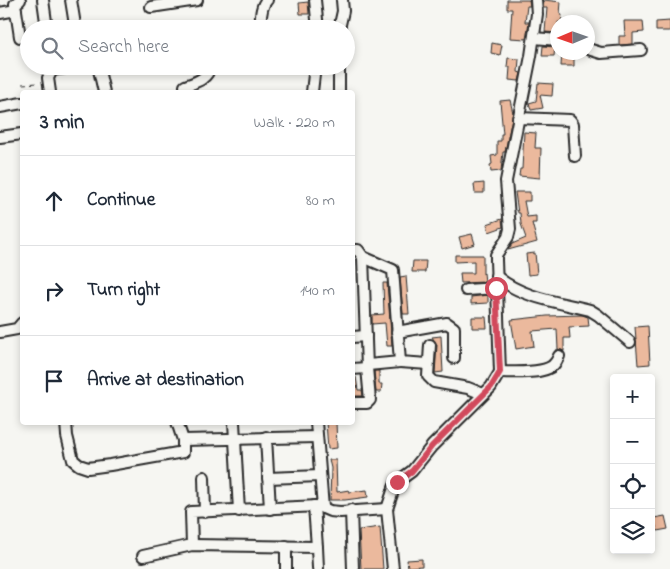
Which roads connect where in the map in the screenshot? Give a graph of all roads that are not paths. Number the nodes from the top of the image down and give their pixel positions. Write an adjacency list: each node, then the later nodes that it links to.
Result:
1 (43, 0): 12 (street)
2 (71, 0): 13 (street)
3 (197, 0): 8 (street)
4 (314, 0): 15 (street)
5 (342, 0): 16 (street)
6 (536, 0): 18 (street)
7 (265, 1): 14 (street)
8 (168, 2): 10 (street)
9 (17, 3): 11 (street); 17 (street)
10 (150, 7)
11 (0, 13)
12 (46, 20)
13 (74, 20)
14 (262, 20)
15 (317, 20)
16 (342, 20)
17 (20, 36)
18 (534, 38): 19 (street); 32 (street)
19 (550, 39)
20 (641, 50): 21 (street)
21 (595, 51)
22 (100, 75): 27 (street)
23 (206, 75): 26 (street)
24 (314, 75): 28 (street)
25 (339, 75): 29 (street)
26 (185, 86)
27 (104, 90)
28 (312, 90)
29 (339, 90)
30 (20, 103): 31 (street)
31 (0, 106)
32 (518, 118): 35 (street); 38 (street)
33 (20, 134): 34 (street)
34 (0, 138)
35 (574, 156)
36 (355, 250): 37 (street)
37 (363, 258): 43 (street); 44 (street)
38 (496, 276): 39 (street); 46 (street)
39 (496, 288): 40 (street); 54 (street)
40 (466, 290)
41 (20, 327): 42 (street)
42 (0, 332)
43 (397, 332): 49 (street); 50 (street)
44 (366, 336): 45 (street); 52 (street)
45 (355, 337)
46 (630, 342)
47 (430, 345): 51 (street)
48 (559, 356): 54 (street)
49 (454, 358)
50 (400, 362): 51 (street); 52 (street)
51 (428, 364): 55 (street)
52 (367, 367): 53 (street); 56 (street)
53 (355, 369)
54 (500, 372): 55 (street)
55 (483, 394): 70 (street)
56 (355, 403)
57 (66, 425): 64 (street)
58 (178, 425): 64 (street)
59 (234, 425): 63 (street)
60 (316, 425): 62 (street)
61 (266, 437): 62 (street); 63 (street); 67 (street)
62 (317, 437): 65 (street)
63 (235, 438): 64 (street); 72 (street)
64 (183, 440)
65 (320, 476): 67 (street); 68 (street)
66 (204, 477): 73 (street)
67 (268, 478): 69 (street)
68 (319, 507): 69 (street); 71 (street); 76 (street)
69 (270, 509): 72 (street)
70 (387, 509): 71 (street); 81 (street)
71 (351, 510): 80 (street)
72 (239, 511): 73 (street)
73 (205, 512): 74 (street)
74 (192, 545): 75 (street); 77 (street)
75 (286, 546): 76 (street); 79 (street)
76 (317, 547): 78 (street)
77 (143, 556)
78 (318, 568)
79 (286, 569)
80 (353, 569)
81 (394, 569)

